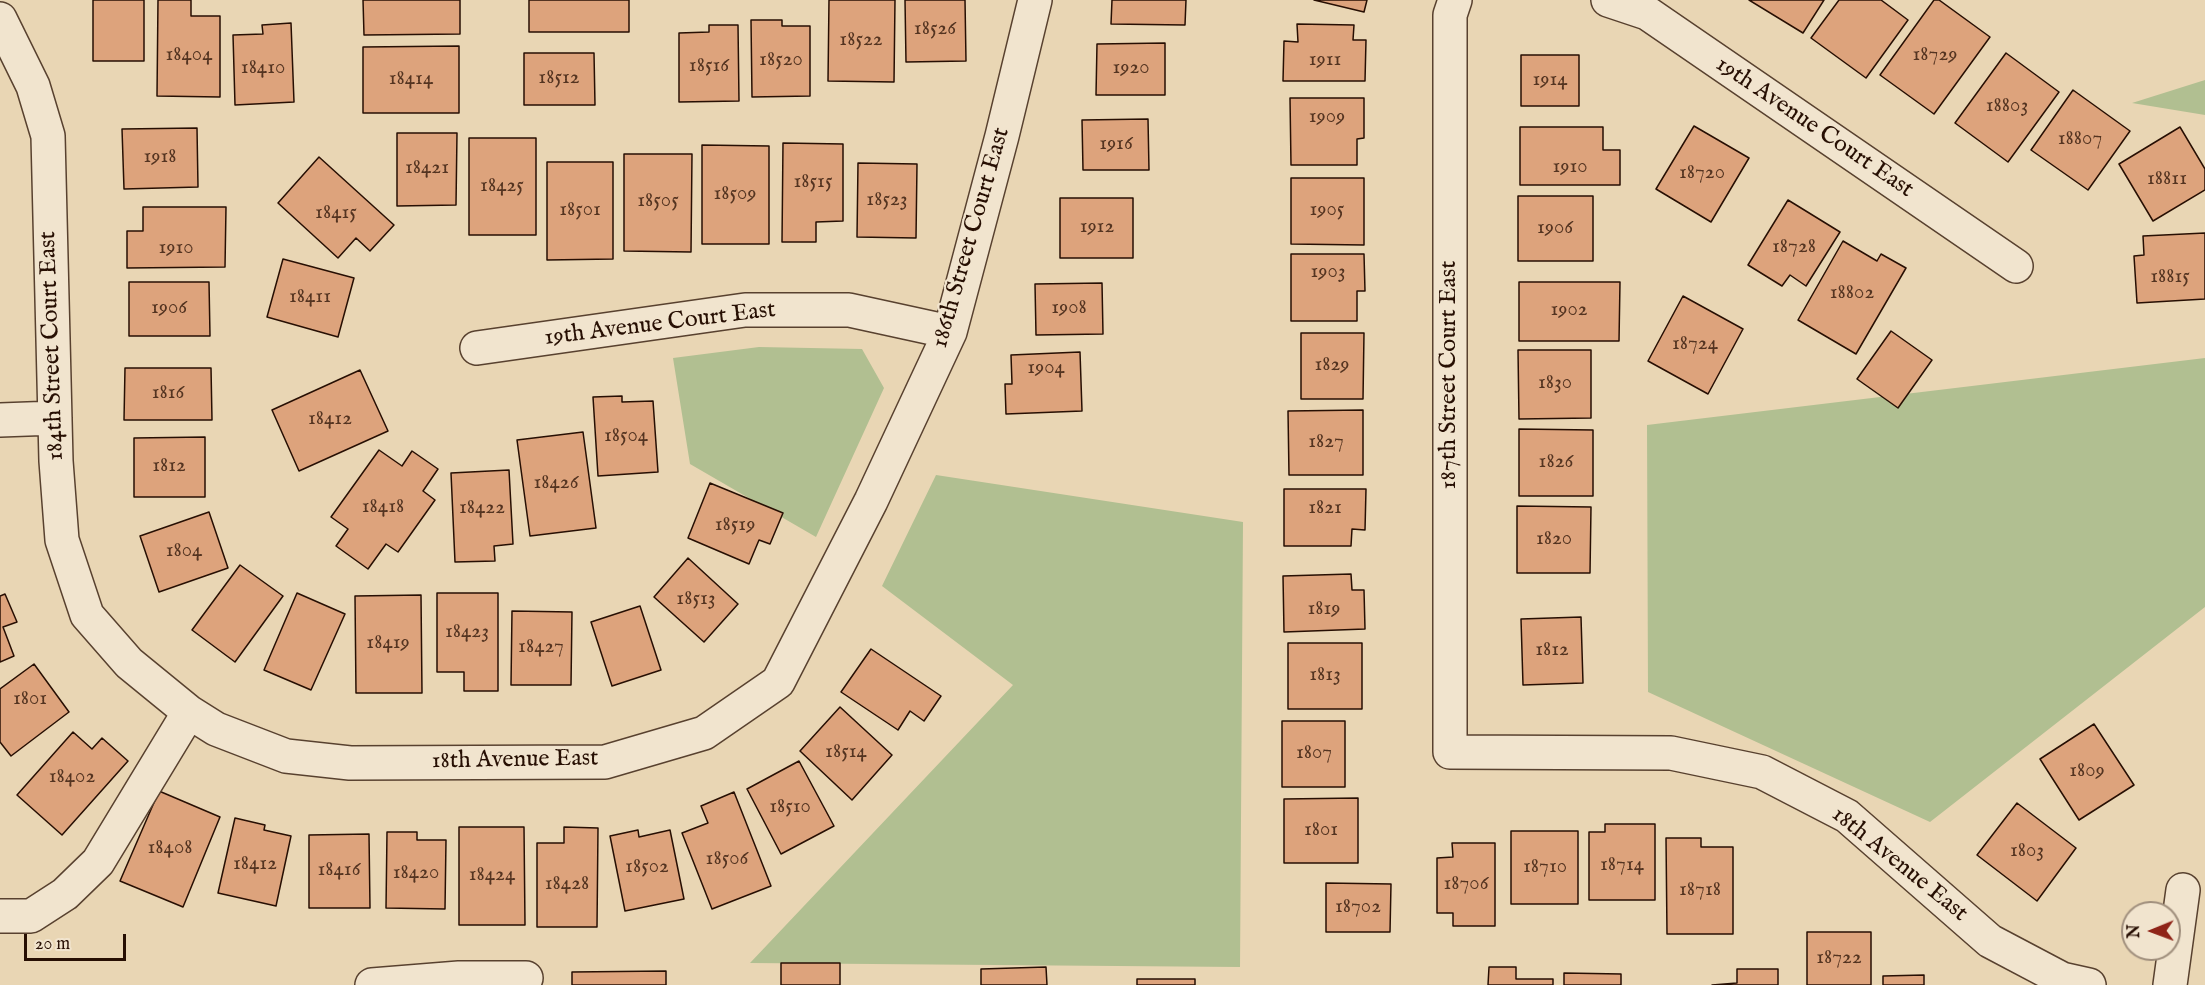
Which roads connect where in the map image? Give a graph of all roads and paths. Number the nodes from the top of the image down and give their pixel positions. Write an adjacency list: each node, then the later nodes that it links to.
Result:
1 (1035, 0): 6 (street, 186th Street Court East)
2 (1455, 0): 13 (street, 187th Street Court East)
3 (1608, 0): 5 (street, 19th Avenue Court East)
4 (0, 19): 8 (street, 184th Street Court East)
5 (2016, 266)
6 (950, 332): 7 (street, 19th Avenue Court East); 10 (street, 186th Street Court East)
7 (477, 348)
8 (54, 418): 9 (street); 11 (street, 184th Street Court East)
9 (0, 420)
10 (872, 501): 12 (street, 18th Avenue East)
11 (129, 663): 12 (street, 18th Avenue East)
12 (189, 712): 15 (street)
13 (1450, 752): 18 (street, 18th Avenue East)
14 (2183, 890): 19 (street)
15 (0, 916)
16 (526, 978): 17 (street)
17 (372, 985)
18 (2089, 985)
19 (2170, 985)

